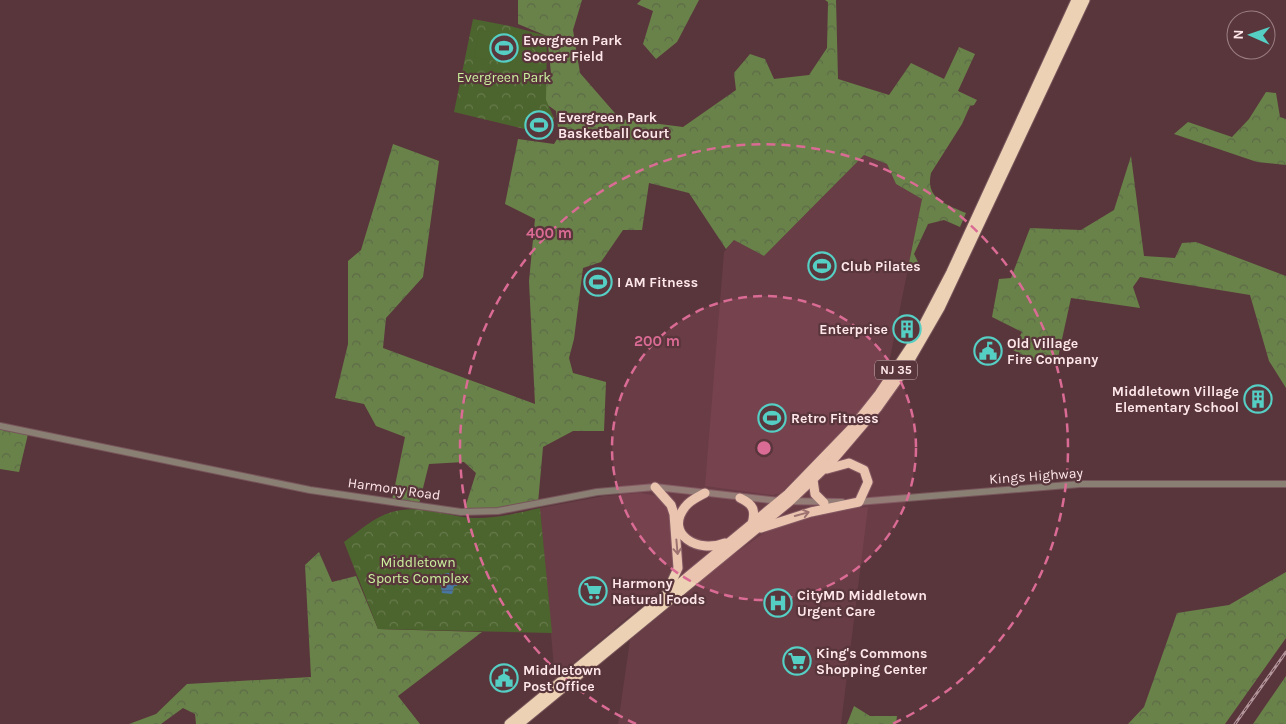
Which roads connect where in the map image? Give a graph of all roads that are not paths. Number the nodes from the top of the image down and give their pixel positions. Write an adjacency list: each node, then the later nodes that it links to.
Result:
1 (1076, 0): 10 (highway, NJ 35)
2 (1085, 0): 4 (highway, NJ 35)
3 (0, 426): 7 (street, Harmony Road)
4 (822, 471): 5 (highway, NJ 35); 12 (highway)
5 (813, 480): 11 (highway, NJ 35); 13 (highway)
6 (1286, 484): 12 (street, Kings Highway)
7 (655, 487): 8 (street, Harmony Road); 16 (highway, one-way to 16)
8 (705, 493): 9 (street, Harmony Road); 15 (highway)
9 (740, 498): 10 (street, Harmony Road); 14 (highway)
10 (779, 502): 11 (street, Harmony Road); 14 (highway, NJ 35)
11 (789, 502): 13 (street, Kings Highway); 14 (highway, NJ 35)
12 (859, 502): 13 (street, Kings Highway); 14 (highway, one-way to 12)
13 (824, 503)
14 (754, 527): 15 (highway, NJ 35); 18 (highway, NJ 35)
15 (732, 540): 16 (highway, NJ 35)
16 (661, 599): 17 (highway, NJ 35)
17 (509, 724)
18 (519, 724)

